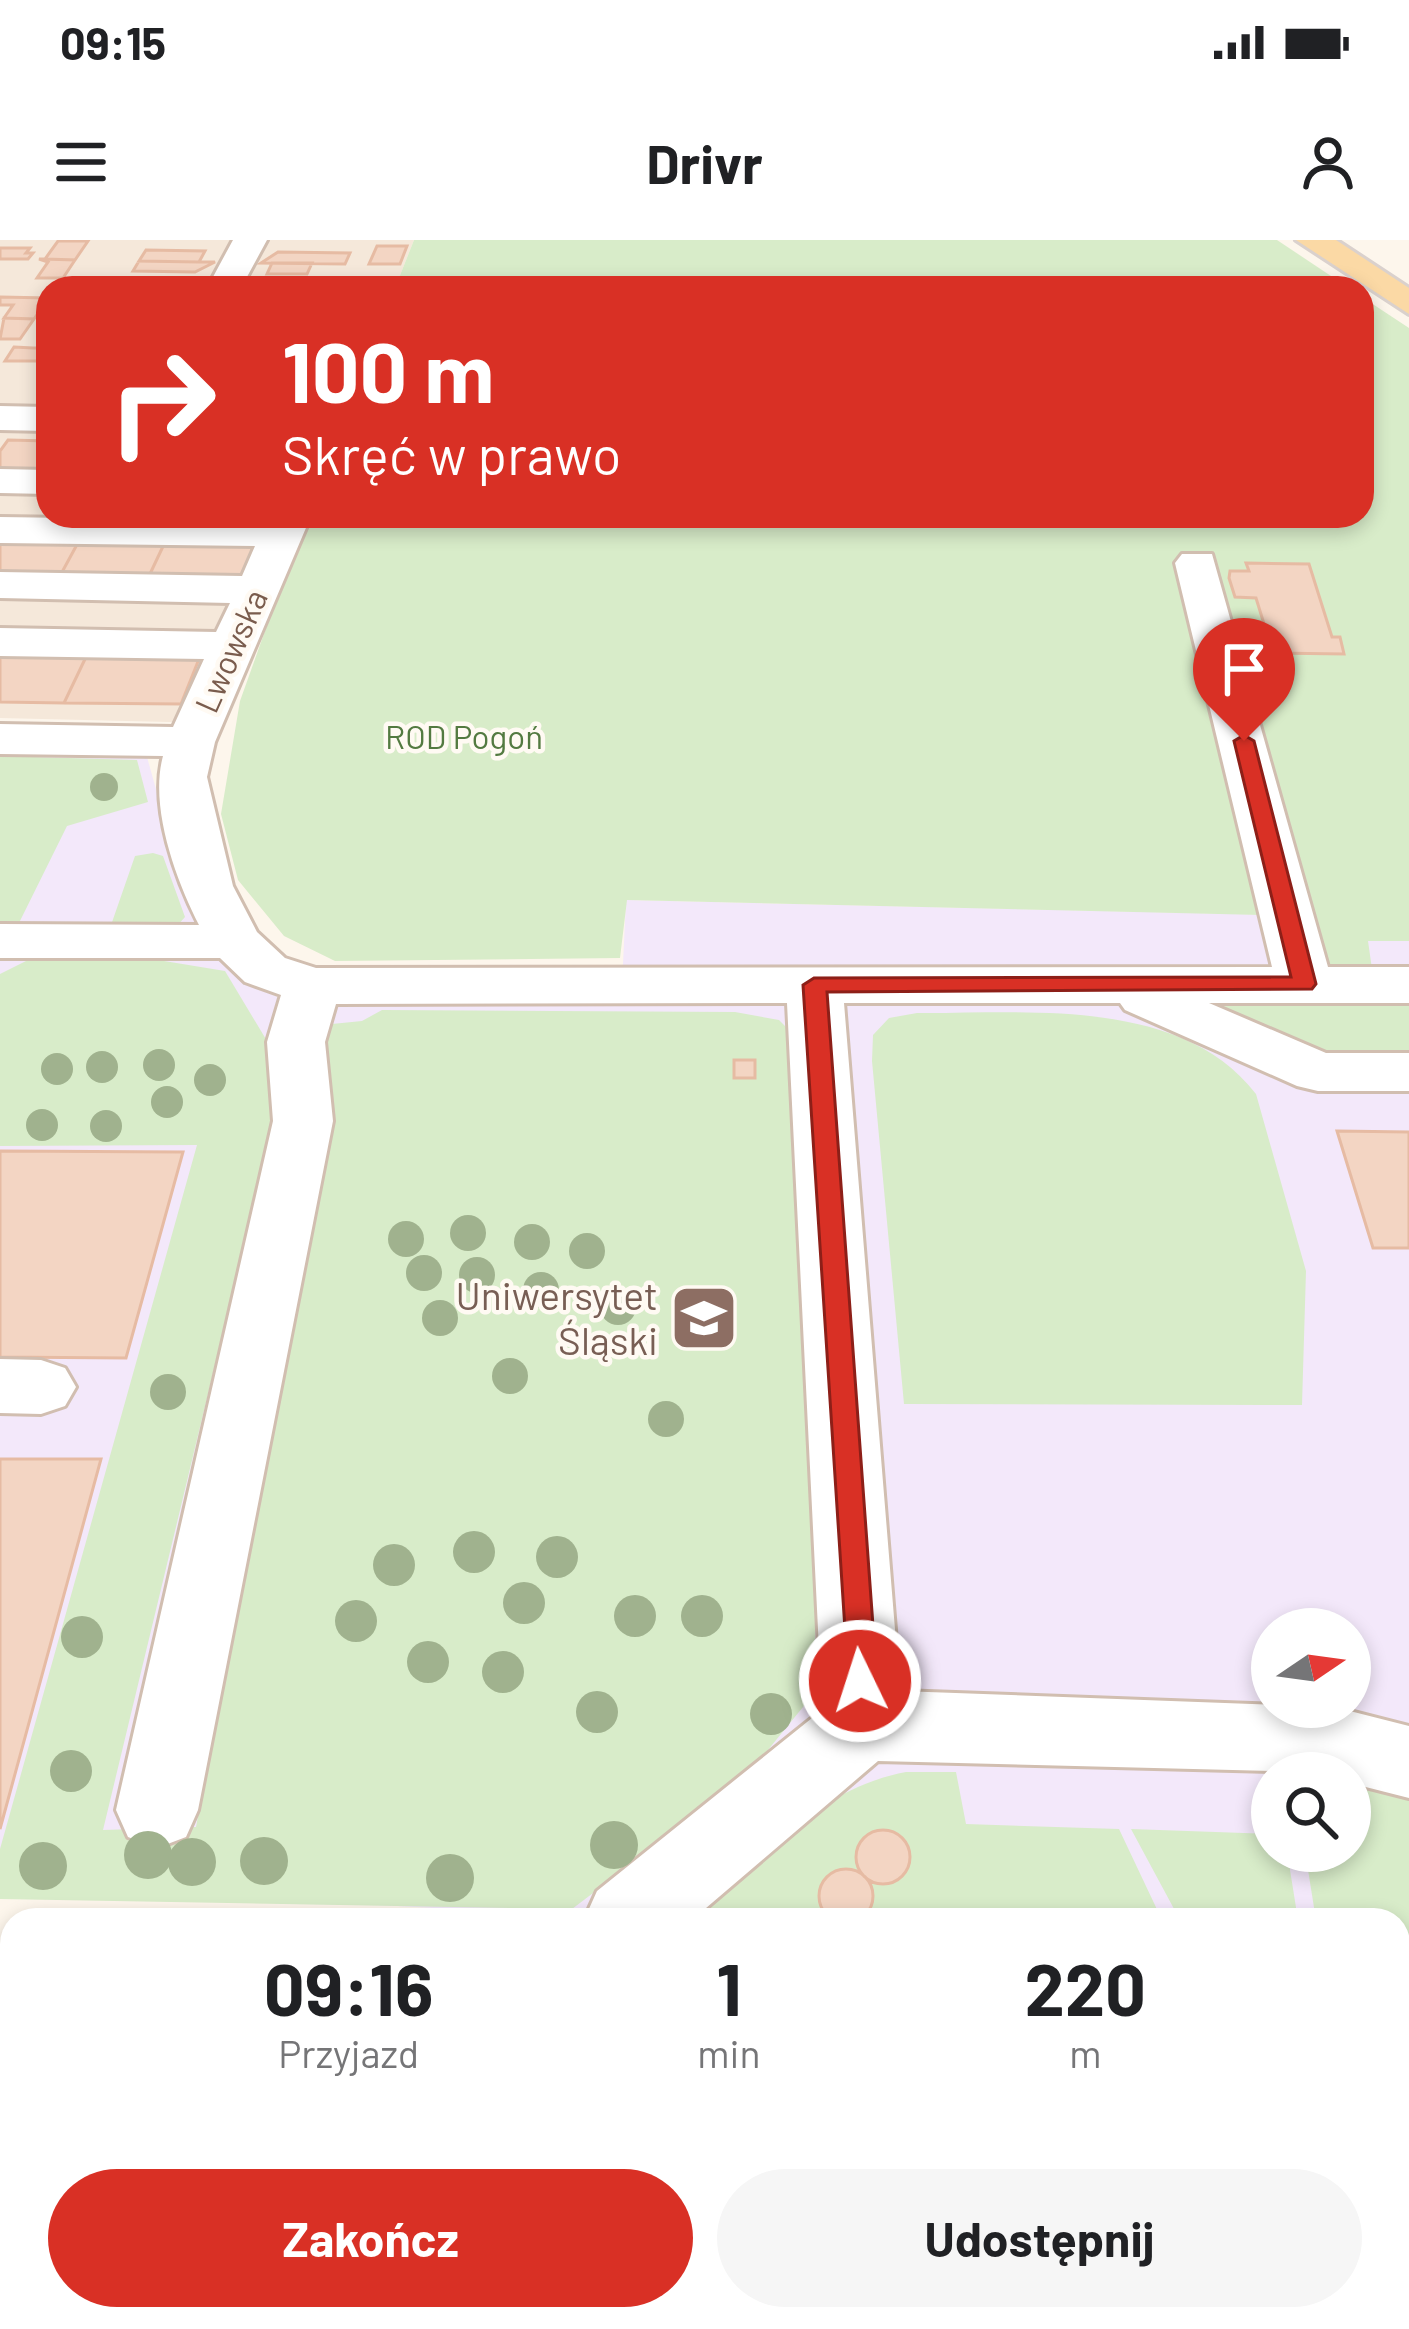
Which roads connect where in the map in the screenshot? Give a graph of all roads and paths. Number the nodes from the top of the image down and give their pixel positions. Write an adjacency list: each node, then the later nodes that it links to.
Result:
1 (250, 240): 5 (street)
2 (1313, 240): 6 (main road)
3 (1373, 240): 4 (main road)
4 (1409, 262)
5 (230, 276)
6 (1368, 276)
7 (1374, 280): 8 (main road)
8 (1409, 303)
9 (0, 418): 10 (street)
10 (36, 418)
11 (0, 481): 12 (street)
12 (36, 482)
13 (114, 528): 15 (street)
14 (284, 528): 18 (street, Lwowska)
15 (0, 530)
16 (1197, 563): 25 (street)
17 (0, 585): 18 (street)
18 (258, 590): 20 (street, Lwowska)
19 (0, 642): 20 (street)
20 (233, 646): 22 (street, Lwowska)
21 (0, 739): 22 (street, Lwowska)
22 (191, 742): 24 (street)
23 (0, 940): 24 (street)
24 (234, 940): 28 (street)
25 (1304, 984): 27 (street); 29 (street)
26 (814, 985): 28 (street); 29 (street); 31 (street)
27 (1409, 985)
28 (311, 986): 33 (street)
29 (1119, 986): 30 (street)
30 (1409, 1072)
31 (863, 1725): 32 (street); 34 (street)
32 (1409, 1762)
33 (157, 1810)
34 (642, 1908)

